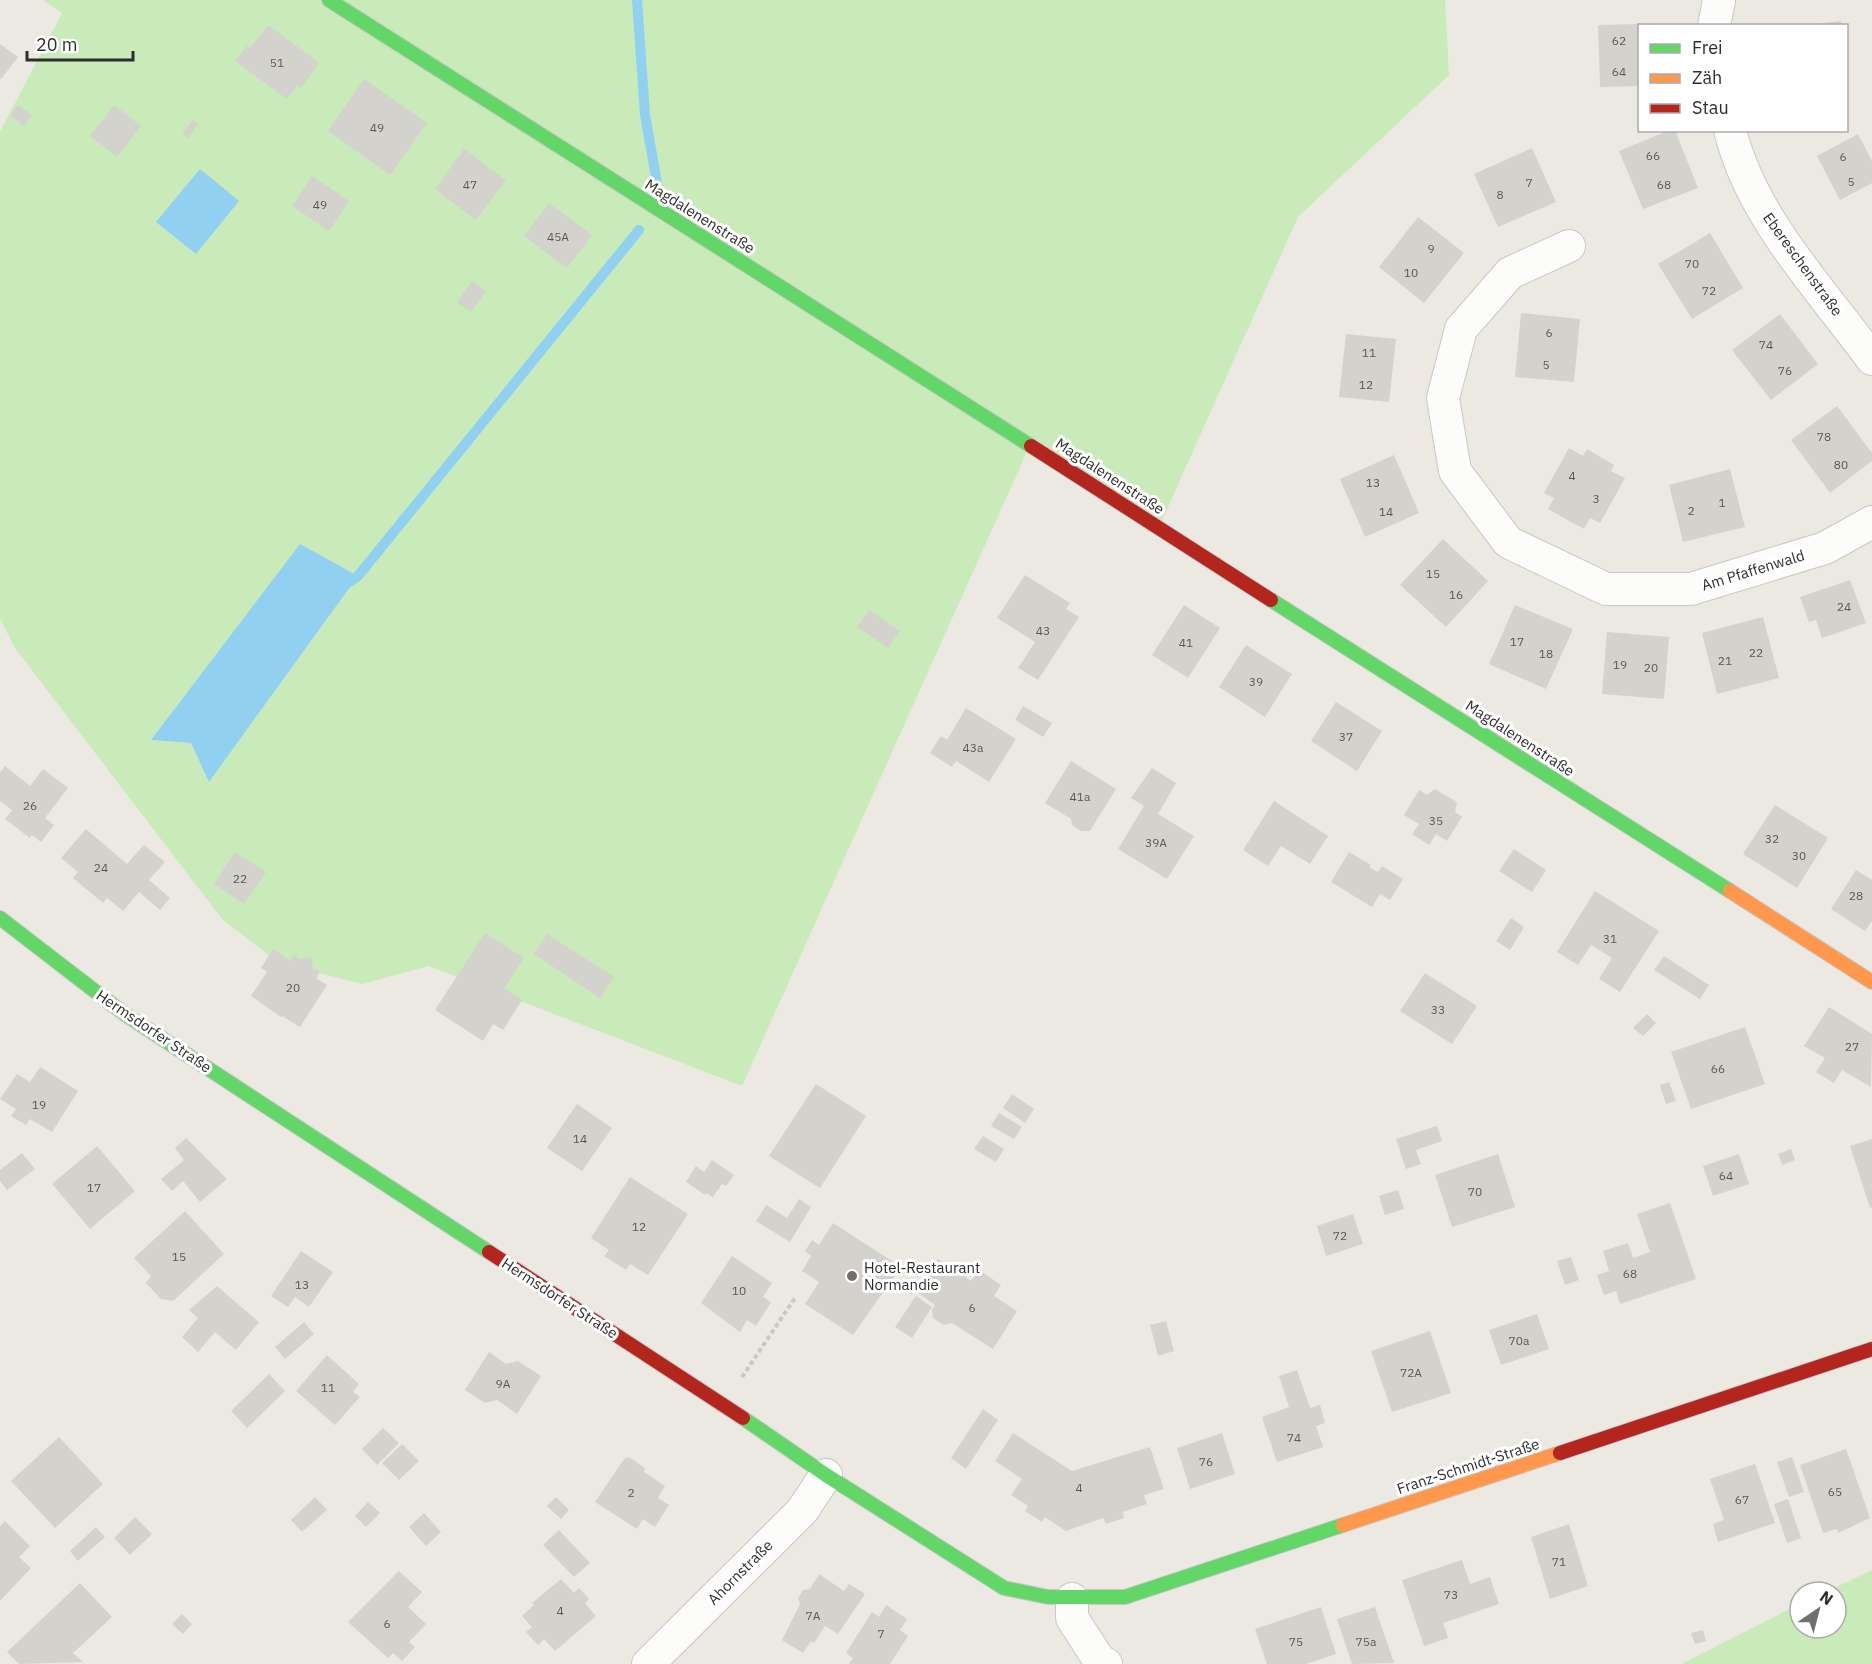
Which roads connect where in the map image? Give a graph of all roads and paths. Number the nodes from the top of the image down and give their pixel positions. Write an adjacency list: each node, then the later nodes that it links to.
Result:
1 (329, 0): 9 (street, Magdalenenstraße)
2 (1719, 0): 3 (street)
3 (1714, 24)
4 (1730, 132): 6 (street, Ebereschenstraße)
5 (1569, 246): 7 (street, Am Pfaffenwald)
6 (1872, 359)
7 (1872, 522)
8 (0, 918): 12 (street, Hermsdorfer Straße)
9 (1872, 982)
10 (795, 1298): 12 (path)
11 (1872, 1349): 14 (street, Franz-Schmidt-Straße)
12 (724, 1405): 13 (street, Hermsdorfer Straße)
13 (826, 1475): 14 (street, Hermsdorfer Straße); 15 (street, Ahornstraße)
14 (1072, 1599): 16 (street)
15 (648, 1664)
16 (1106, 1664)

